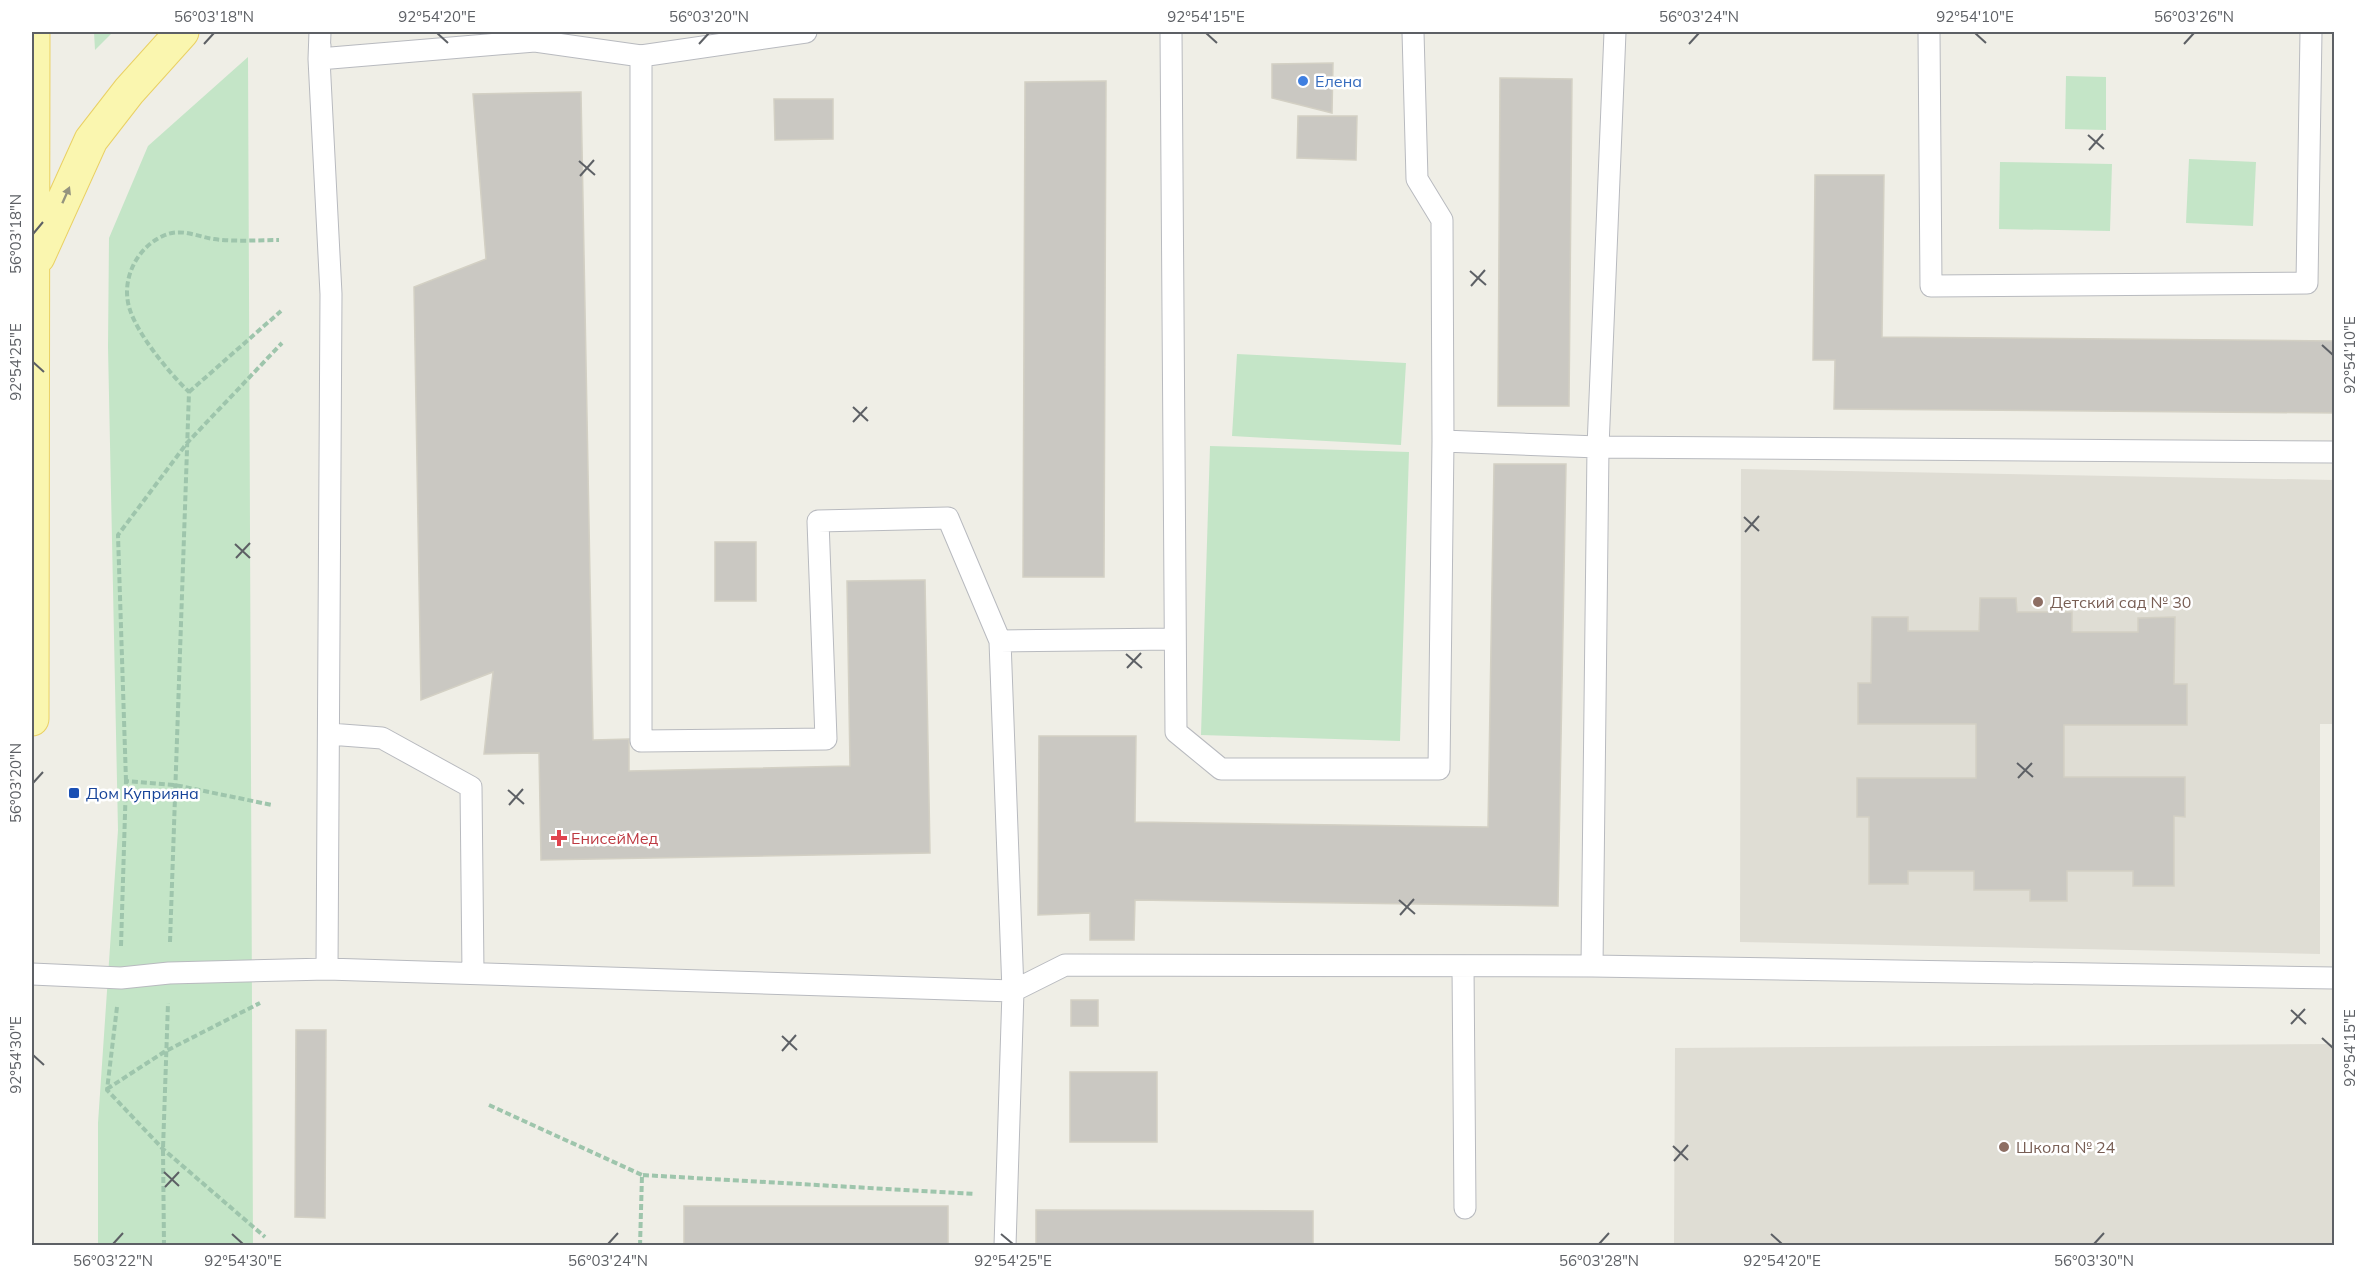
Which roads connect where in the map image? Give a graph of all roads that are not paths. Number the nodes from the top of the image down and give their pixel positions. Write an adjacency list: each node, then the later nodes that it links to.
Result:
1 (33, 32): 13 (main road)
2 (182, 32): 13 (main road, one-way to 2)
3 (320, 32): 12 (lane)
4 (806, 32): 11 (lane)
5 (1171, 32): 17 (lane)
6 (1413, 32): 14 (lane)
7 (1615, 32): 15 (lane)
8 (1929, 32): 9 (lane)
9 (2311, 32)
10 (534, 36): 11 (lane); 12 (lane)
11 (641, 56): 18 (lane)
12 (319, 59): 20 (lane)
13 (34, 267): 19 (main road)
14 (1443, 441): 15 (lane); 17 (lane)
15 (1598, 447): 16 (lane); 22 (lane)
16 (2334, 452)
17 (1174, 639): 18 (lane)
18 (1000, 641): 27 (lane)
19 (32, 719)
20 (329, 734): 23 (lane); 24 (lane)
21 (1463, 966): 22 (lane); 27 (lane); 28 (lane)
22 (1592, 966): 26 (lane)
23 (327, 969): 24 (lane); 25 (lane)
24 (473, 973): 27 (lane)
25 (32, 974)
26 (2334, 978)
27 (1012, 992): 29 (lane)
28 (1465, 1208)
29 (1005, 1245)

